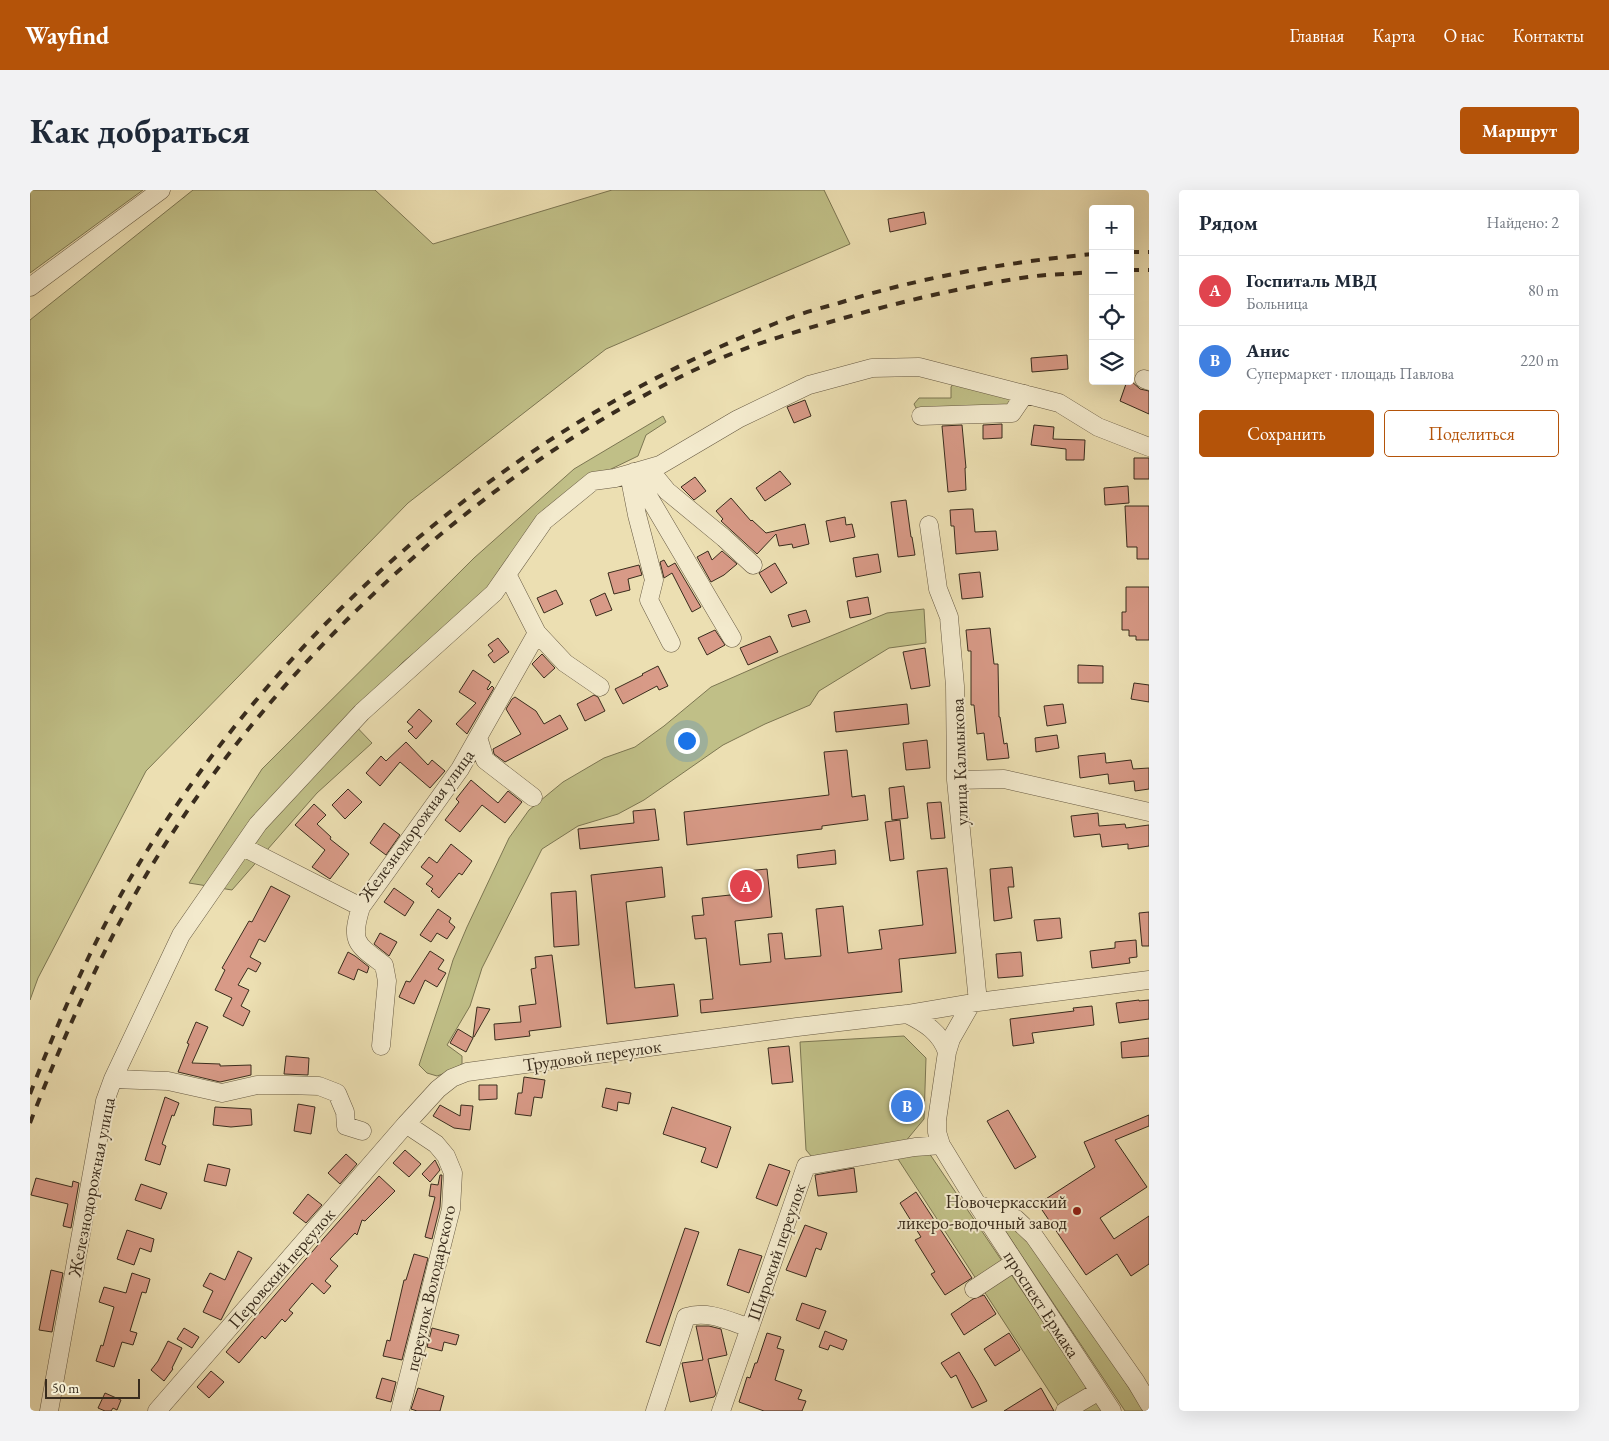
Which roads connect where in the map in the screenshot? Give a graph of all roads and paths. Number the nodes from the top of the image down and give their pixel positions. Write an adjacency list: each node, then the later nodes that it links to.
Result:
1 (161, 190): 2 (street)
2 (30, 287)
3 (1025, 394): 4 (street); 5 (street, Железнодорожная улица); 6 (street, Железнодорожная улица)
4 (922, 416)
5 (1149, 447)
6 (637, 471): 8 (street); 9 (street, Железнодорожная улица); 11 (street); 12 (street)
7 (929, 525): 15 (street, улица Калмыкова)
8 (753, 566)
9 (507, 574): 10 (street); 18 (street, Железнодорожная улица)
10 (537, 633): 13 (street); 14 (street, Железнодорожная улица)
11 (732, 638)
12 (671, 643)
13 (600, 687)
14 (478, 737): 16 (street); 19 (street, Железнодорожная улица)
15 (956, 780): 17 (street); 21 (street, улица Калмыкова)
16 (533, 798)
17 (1149, 812)
18 (243, 847): 19 (street, Железнодорожная улица); 25 (street, Железнодорожная улица)
19 (360, 907): 23 (street)
20 (1149, 980): 21 (street, Трудовой переулок)
21 (974, 1003): 22 (street, Трудовой переулок); 24 (street)
22 (908, 1014): 24 (street); 26 (street, Трудовой переулок)
23 (381, 1046)
24 (947, 1052): 28 (street)
25 (113, 1079): 27 (street); 35 (street, Железнодорожная улица)
26 (406, 1124): 36 (street, Перовский переулок); 37 (street, переулок Володарского)
27 (362, 1131)
28 (941, 1145): 29 (street, проспект Ермака); 32 (street, Широкий переулок)
29 (977, 1204): 30 (street, проспект Ермака); 34 (street)
30 (1015, 1262): 31 (street); 33 (street, проспект Ермака)
31 (974, 1288)
32 (750, 1328): 38 (street); 39 (street, Широкий переулок)
33 (1099, 1391): 40 (street); 41 (street, проспект Ермака)
34 (1149, 1404)
35 (49, 1411)
36 (157, 1411)
37 (400, 1411)
38 (655, 1411)
39 (721, 1411)
40 (1065, 1411)
41 (1112, 1411)

